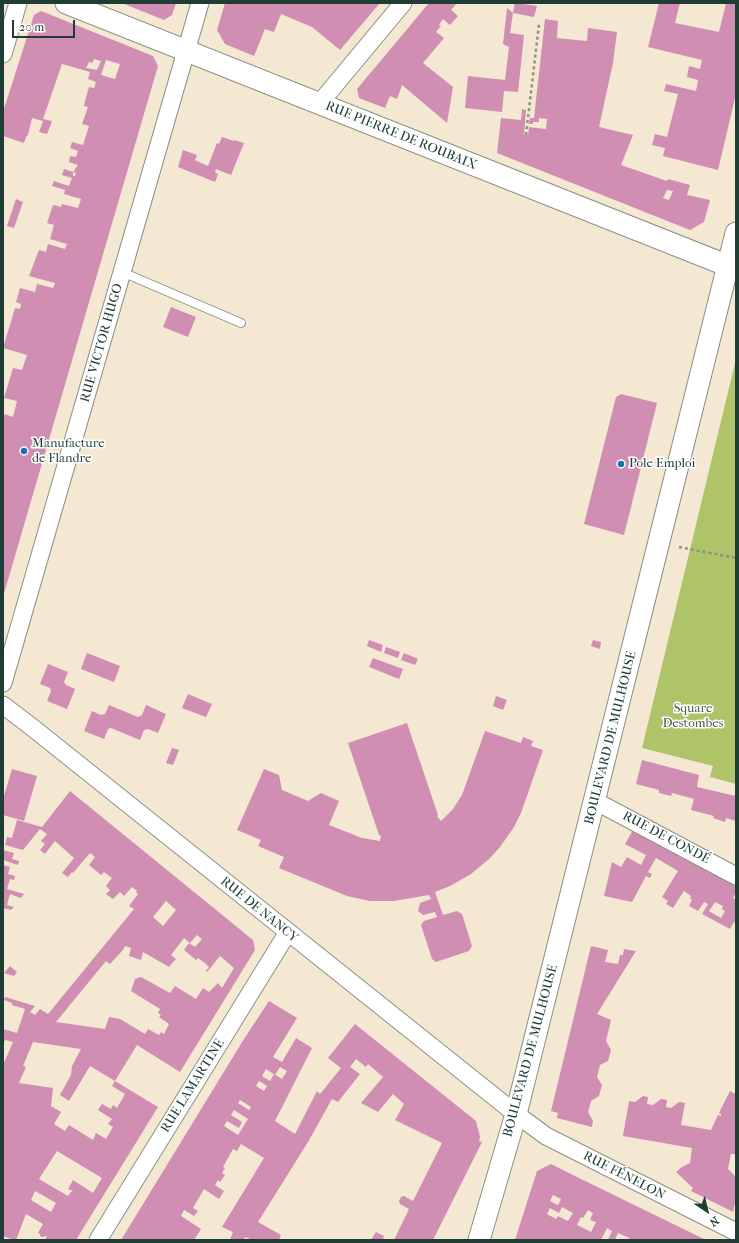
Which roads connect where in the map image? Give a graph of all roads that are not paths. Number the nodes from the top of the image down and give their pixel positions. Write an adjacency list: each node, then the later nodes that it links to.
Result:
1 (18, 3): 6 (street)
2 (66, 3): 5 (street, RUE PIERRE DE ROUBAIX)
3 (200, 3): 5 (street, RUE VICTOR HUGO)
4 (403, 3): 7 (street)
5 (186, 51): 7 (street, RUE PIERRE DE ROUBAIX); 10 (street, RUE VICTOR HUGO)
6 (3, 54)
7 (319, 104): 9 (street, RUE PIERRE DE ROUBAIX)
8 (736, 233): 9 (street, BOULEVARD DE MULHOUSE)
9 (732, 267): 14 (street, BOULEVARD DE MULHOUSE)
10 (122, 272): 11 (lane); 12 (street, RUE VICTOR HUGO)
11 (241, 323)
12 (3, 683)
13 (3, 705): 16 (street, RUE DE NANCY)
14 (595, 801): 15 (street, RUE DE CONDÉ); 17 (street, BOULEVARD DE MULHOUSE)
15 (736, 876)
16 (288, 932): 17 (street, RUE DE NANCY); 19 (street, RUE LAMARTINE)
17 (516, 1114): 18 (street, RUE FÉNELON); 20 (street, BOULEVARD DE MULHOUSE)
18 (736, 1232)
19 (98, 1240)
20 (479, 1240)

